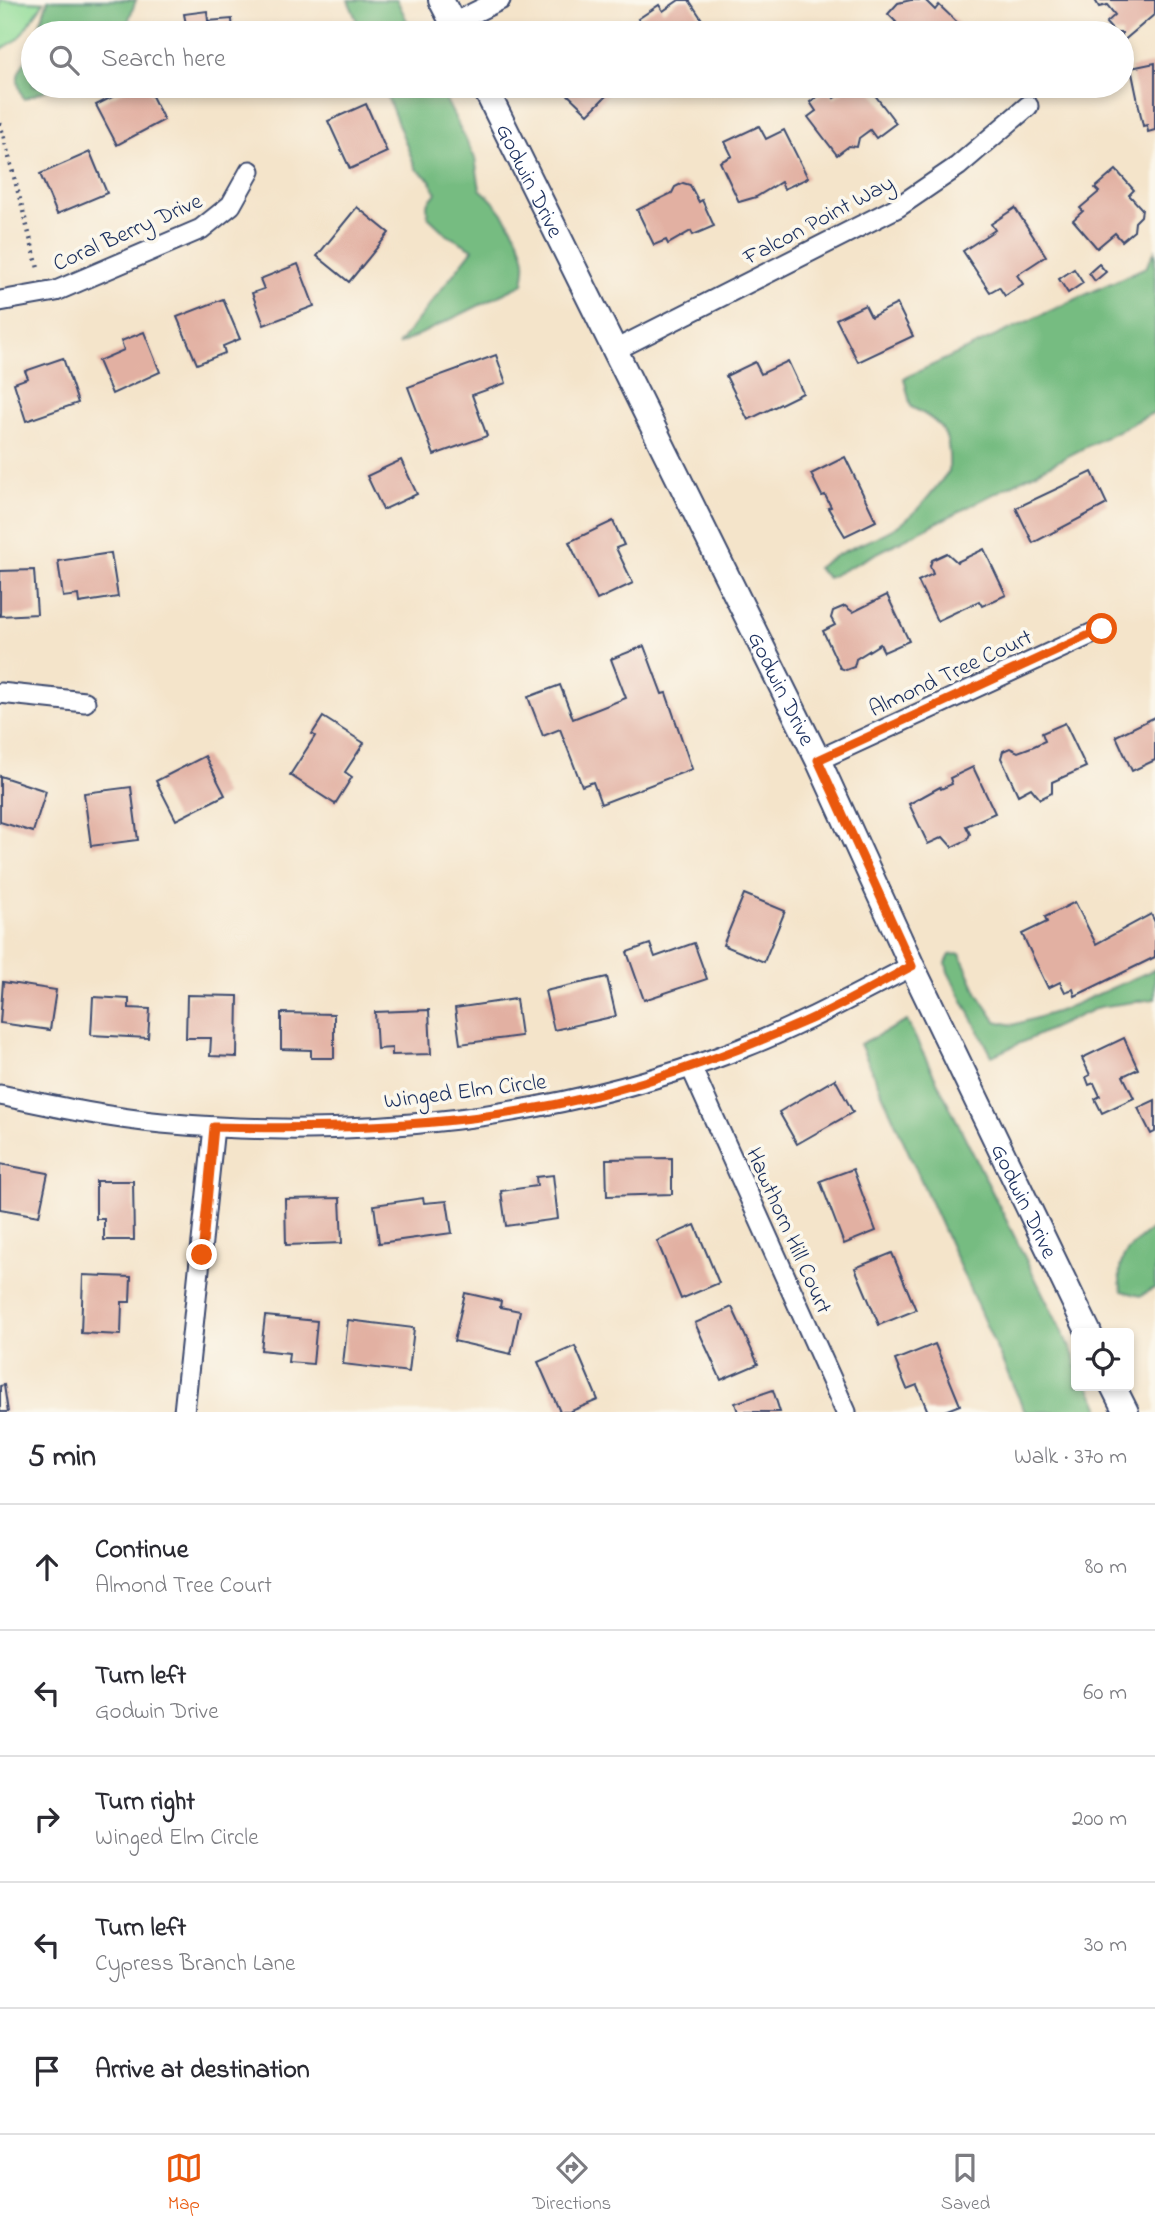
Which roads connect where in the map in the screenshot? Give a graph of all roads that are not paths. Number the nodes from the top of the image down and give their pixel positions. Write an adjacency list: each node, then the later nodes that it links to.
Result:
1 (441, 0): 3 (street)
2 (500, 0): 4 (street)
3 (452, 21)
4 (466, 21)
5 (490, 98): 9 (street, Godwin Drive)
6 (1028, 106): 9 (street, Falcon Point Way)
7 (250, 172): 8 (street, Coral Berry Drive)
8 (0, 301)
9 (615, 350): 13 (street, Godwin Drive)
10 (1102, 629): 13 (street, Almond Tree Court)
11 (0, 693): 12 (street)
12 (85, 702)
13 (818, 760): 14 (street, Godwin Drive)
14 (912, 966): 15 (street, Winged Elm Circle); 18 (street, Godwin Drive)
15 (691, 1067): 17 (street, Winged Elm Circle); 21 (street, Hawthorn Hill Court)
16 (0, 1095): 17 (street, Winged Elm Circle)
17 (214, 1127): 20 (street)
18 (1087, 1328)
19 (1116, 1391): 22 (street)
20 (184, 1412)
21 (846, 1412)
22 (1126, 1412)

